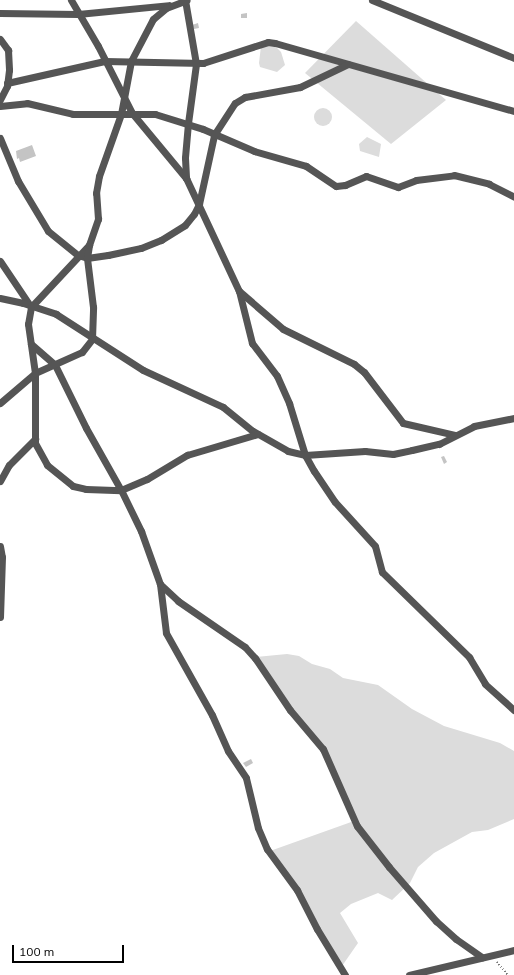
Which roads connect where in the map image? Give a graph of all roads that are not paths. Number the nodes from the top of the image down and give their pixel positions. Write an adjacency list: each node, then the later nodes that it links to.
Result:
1 (71, 0): 6 (street)
2 (186, 0): 4 (street); 11 (street)
3 (372, 0): 8 (street)
4 (174, 5): 6 (street); 10 (street)
5 (0, 14): 6 (street)
6 (78, 14): 9 (street)
7 (0, 39): 13 (street)
8 (514, 58)
9 (105, 61): 10 (street); 13 (street); 15 (street)
10 (131, 61): 11 (street); 15 (street)
11 (196, 64): 12 (street); 20 (street)
12 (348, 64): 17 (street); 21 (street)
13 (7, 83): 14 (street)
14 (0, 100)
15 (123, 100): 18 (street); 19 (street)
16 (0, 106): 19 (street)
17 (514, 111)
18 (132, 113): 19 (street); 20 (street); 23 (street)
19 (120, 114): 26 (street)
20 (188, 123): 21 (street); 23 (street)
21 (214, 135): 24 (street); 25 (street)
22 (0, 138): 27 (street)
23 (186, 178): 25 (street)
24 (514, 197)
25 (200, 204): 28 (street); 30 (street)
26 (89, 245): 27 (street); 28 (street)
27 (78, 255): 28 (street); 32 (street)
28 (88, 258): 33 (street)
29 (0, 261): 32 (street)
30 (239, 291): 40 (street); 42 (street)
31 (0, 298): 32 (street)
32 (31, 307): 33 (street); 34 (street)
33 (92, 339): 35 (street); 39 (street)
34 (31, 344): 35 (street); 36 (street)
35 (55, 365): 36 (street); 44 (street)
36 (35, 373): 37 (street); 41 (street)
37 (0, 403)
38 (514, 418): 40 (street)
39 (258, 434): 42 (street); 44 (street)
40 (455, 434): 42 (street)
41 (35, 439): 43 (street); 44 (street)
42 (305, 455): 48 (street)
43 (0, 481)
44 (121, 490): 46 (street)
45 (0, 546): 47 (street)
46 (160, 584): 50 (street); 51 (street)
47 (0, 617)
48 (514, 710)
49 (514, 950): 50 (street)
50 (482, 957): 52 (street)
51 (345, 975)
52 (409, 975)

